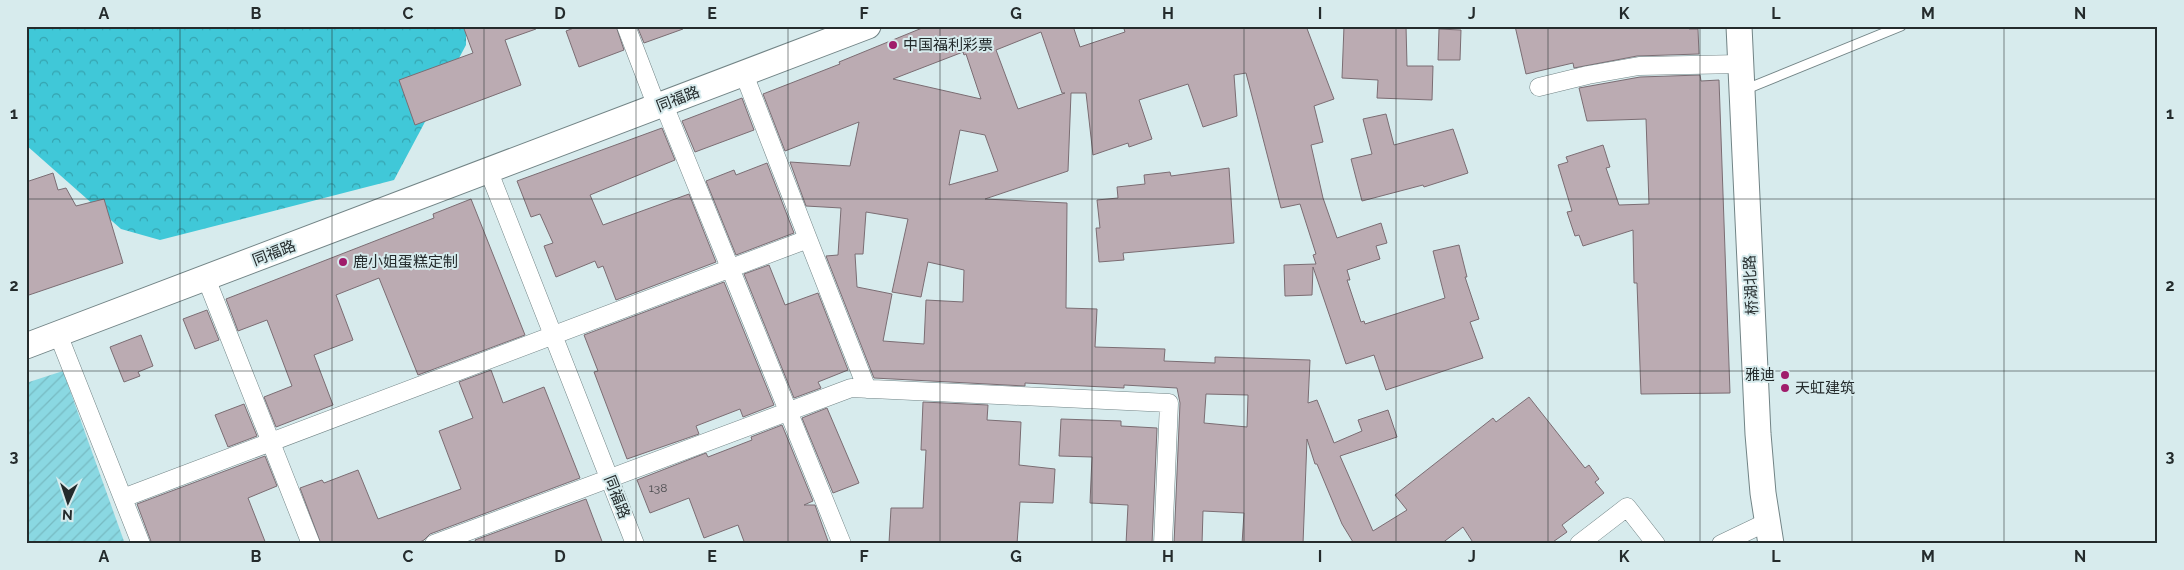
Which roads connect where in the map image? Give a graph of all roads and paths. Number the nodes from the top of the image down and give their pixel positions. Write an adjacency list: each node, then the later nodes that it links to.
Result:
1 (626, 26): 9 (street)
2 (868, 26): 6 (street, 同福路)
3 (1739, 26): 5 (street, 桥湖北路)
4 (1901, 26): 8 (lane)
5 (1740, 64): 7 (street); 8 (street, 桥湖北路)
6 (744, 74): 9 (street, 同福路); 11 (street)
7 (1539, 87)
8 (1742, 90): 22 (street, 桥湖北路)
9 (660, 106): 10 (street, 同福路); 12 (street)
10 (489, 172): 13 (street, 同福路); 15 (street, 同福路)
11 (808, 239): 12 (street); 17 (street)
12 (730, 268): 15 (street); 18 (street)
13 (206, 278): 14 (street, 同福路); 19 (street)
14 (58, 334): 16 (street, 同福路); 21 (street)
15 (553, 335): 19 (street); 20 (street, 同福路)
16 (26, 346)
17 (868, 389): 18 (street); 28 (street)
18 (789, 410): 20 (street); 27 (street)
19 (271, 442): 21 (street); 24 (street)
20 (609, 479): 25 (street); 26 (street, 同福路)
21 (124, 498): 23 (street)
22 (1769, 533): 31 (street)
23 (141, 544)
24 (311, 544)
25 (434, 544)
26 (635, 544)
27 (842, 544)
28 (1163, 544)
29 (1579, 544): 30 (street)
30 (1656, 544)
31 (1721, 544)

